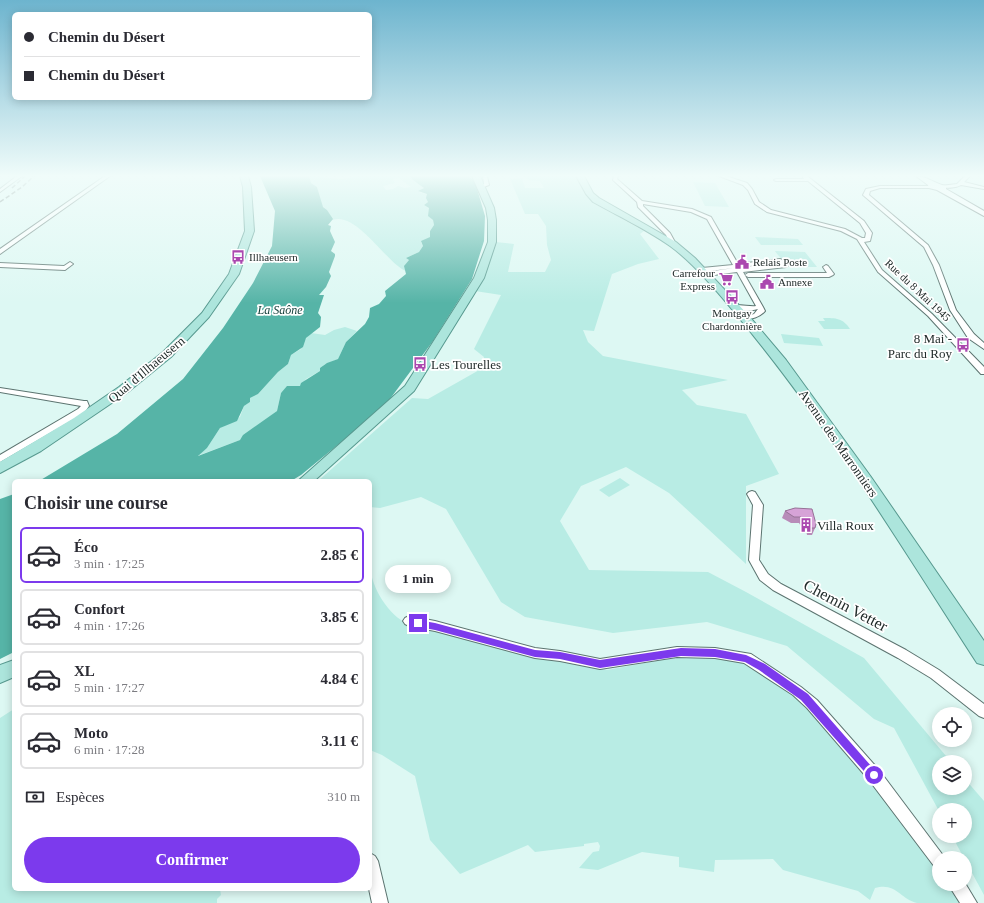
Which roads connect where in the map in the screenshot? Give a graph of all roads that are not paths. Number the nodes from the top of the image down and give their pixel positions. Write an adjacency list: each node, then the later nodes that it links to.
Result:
1 (48, 218): 12 (street)
2 (250, 218): 24 (main road, Quai d'Illhaeusern)
3 (491, 218): 25 (main road)
4 (628, 218): 11 (main road, Avenue des Marronniers)
5 (652, 218): 11 (street)
6 (708, 218): 16 (street)
7 (793, 218): 10 (street)
8 (856, 218): 10 (street)
9 (893, 218): 20 (street)
10 (862, 240): 21 (street, Rue du 8 Mai 1945)
11 (673, 244): 17 (main road, Avenue des Marronniers)
12 (0, 252)
13 (70, 264): 14 (street)
14 (0, 265)
15 (826, 267): 16 (street)
16 (740, 270): 16 (street); 17 (street); 18 (street)
17 (704, 272): 19 (main road, Avenue des Marronniers)
18 (760, 307): 19 (street); 19 (street)
19 (740, 312): 28 (main road, Avenue des Marronniers)
20 (984, 347)
21 (983, 370)
22 (0, 390): 23 (street)
23 (0, 459)
24 (0, 468)
25 (307, 479)
26 (752, 494): 31 (street, Chemin Vetter)
27 (409, 621): 32 (street)
28 (984, 657)
29 (12, 669): 30 (main road)
30 (0, 674)
31 (984, 712)
32 (932, 852)
33 (372, 869): 35 (street)
34 (961, 891): 36 (street)
35 (380, 903)
36 (969, 903)

